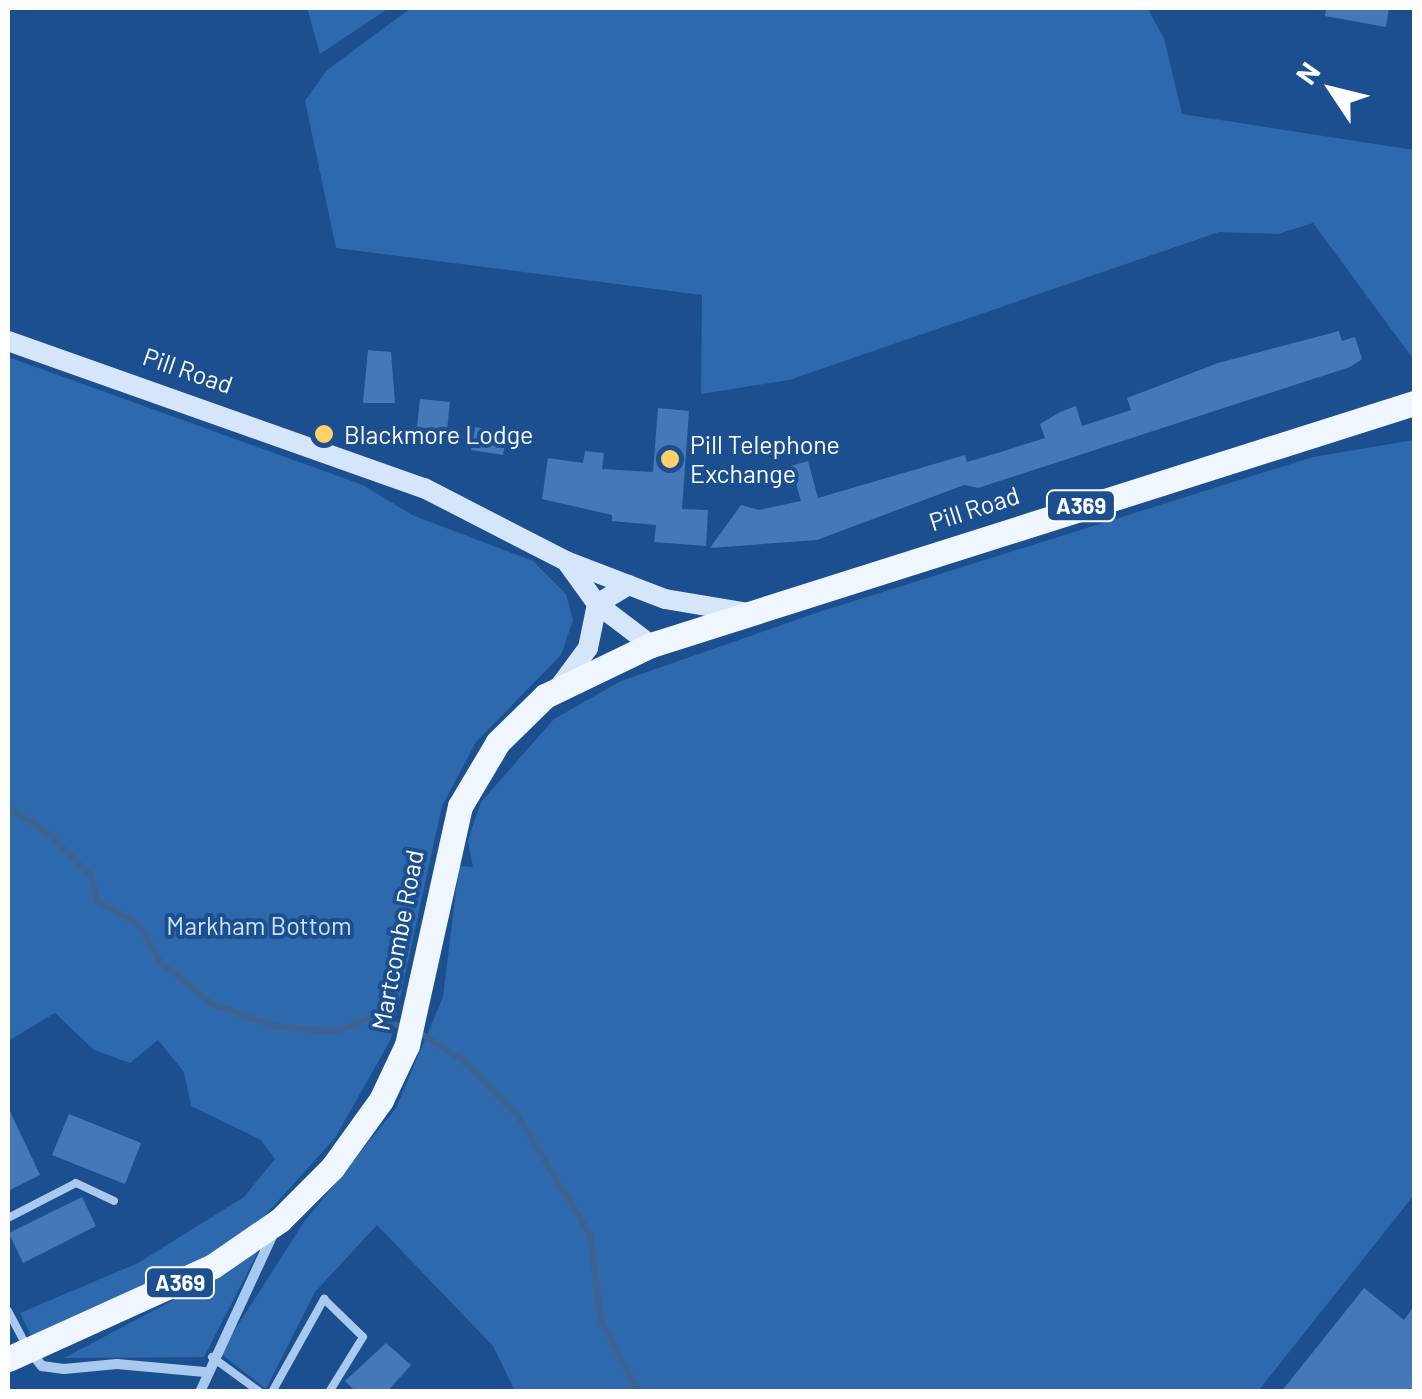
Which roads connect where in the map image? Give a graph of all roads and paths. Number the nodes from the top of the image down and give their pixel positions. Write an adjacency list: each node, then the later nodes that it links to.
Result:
1 (8, 340): 3 (street, Pill Road)
2 (1414, 403): 7 (main road, Pill Road / A369)
3 (566, 561): 4 (street, Pill Road); 6 (street, Pill Road)
4 (629, 585): 5 (street, Pill Road); 6 (street)
5 (665, 599): 7 (street, Pill Road); 8 (street)
6 (597, 604): 8 (street, Pill Road); 9 (street)
7 (750, 613): 8 (main road, Martcombe Road / A369)
8 (662, 641): 9 (main road, Martcombe Road / A369)
9 (560, 686): 12 (main road, Martcombe Road / A369)
10 (114, 1201): 11 (lane)
11 (8, 1218)
12 (280, 1220): 14 (main road, Martcombe Road / A369); 15 (street)
13 (8, 1310): 14 (lane)
14 (18, 1354): 16 (street)
15 (212, 1357): 16 (street); 18 (lane)
16 (205, 1372): 17 (street)
17 (200, 1392)
18 (260, 1392)
19 (272, 1392): 20 (lane)
20 (330, 1392)

